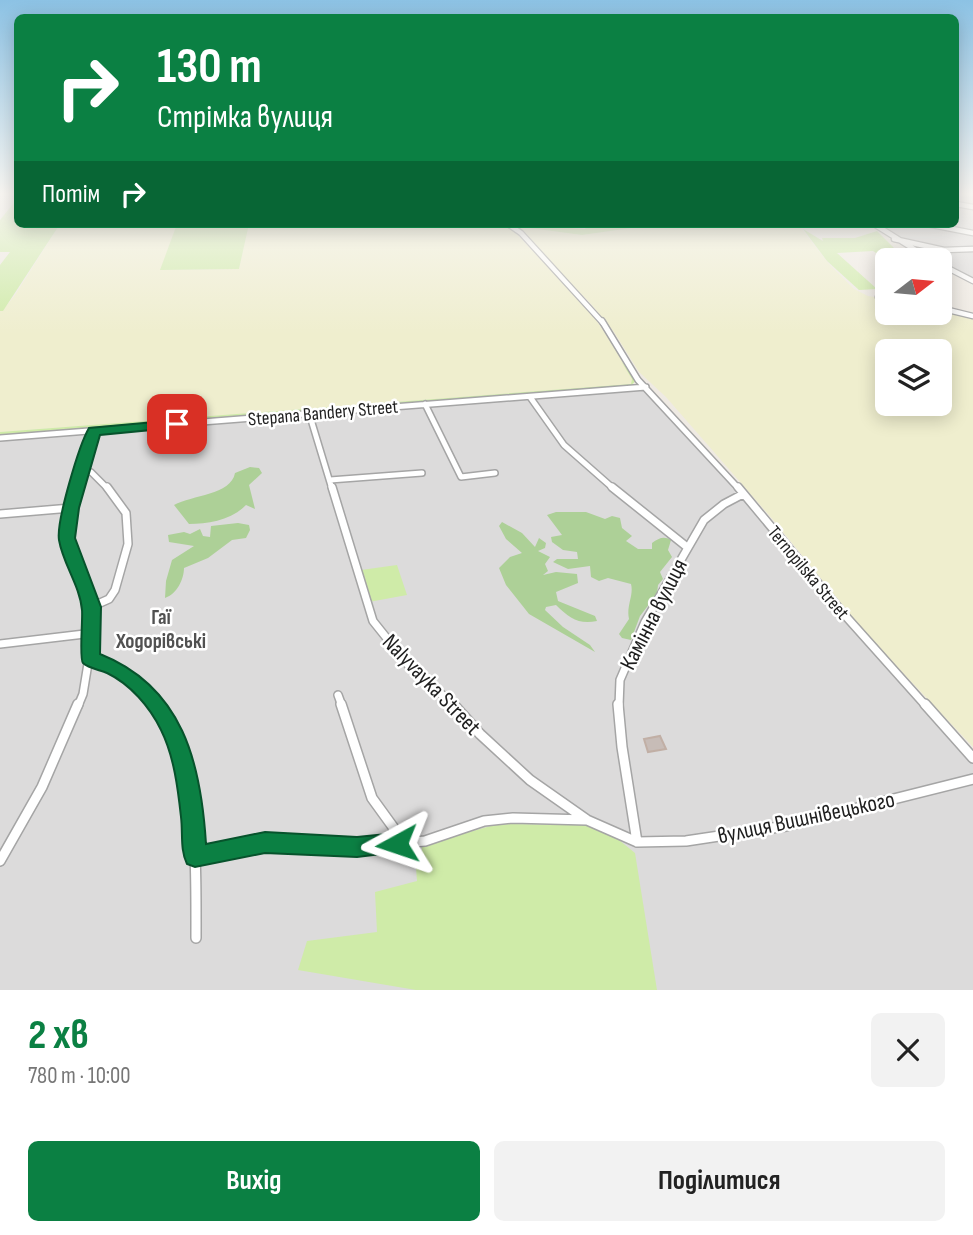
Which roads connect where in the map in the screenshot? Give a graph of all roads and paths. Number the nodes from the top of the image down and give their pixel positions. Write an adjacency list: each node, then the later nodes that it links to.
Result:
1 (529, 241): 8 (street, Ternopilska Street)
2 (904, 241): 3 (street)
3 (973, 249)
4 (952, 270): 5 (street)
5 (973, 281)
6 (952, 311): 7 (street)
7 (973, 316)
8 (646, 387): 9 (street, Stepana Bandery Street); 18 (street, Ternopilska Street)
9 (530, 397): 10 (street, Stepana Bandery Street); 21 (street)
10 (425, 404): 11 (street, Stepana Bandery Street); 16 (street)
11 (309, 413): 12 (street, Stepana Bandery Street); 17 (street, Nalyvayka Street)
12 (94, 431): 13 (street, Stepana Bandery Street); 14 (street)
13 (0, 438)
14 (81, 472): 19 (street); 22 (street)
15 (422, 473): 17 (street)
16 (495, 473)
17 (330, 480): 29 (street, Nalyvayka Street)
18 (743, 494): 21 (street, Камінна вулиця); 27 (street, Ternopilska Street)
19 (71, 508): 20 (street); 22 (street)
20 (0, 514)
21 (687, 547): 30 (street, Камінна вулиця)
22 (92, 607): 23 (street)
23 (93, 633): 24 (street); 25 (street)
24 (0, 644)
25 (90, 658): 32 (street); 33 (street)
26 (338, 695): 31 (street)
27 (973, 758)
28 (973, 779): 30 (street, вулиця Вишнівецького)
29 (587, 820): 30 (street, Nalyvayka Street); 31 (street)
30 (637, 842)
31 (397, 844): 32 (street)
32 (195, 857): 34 (street)
33 (0, 861)
34 (195, 938)

